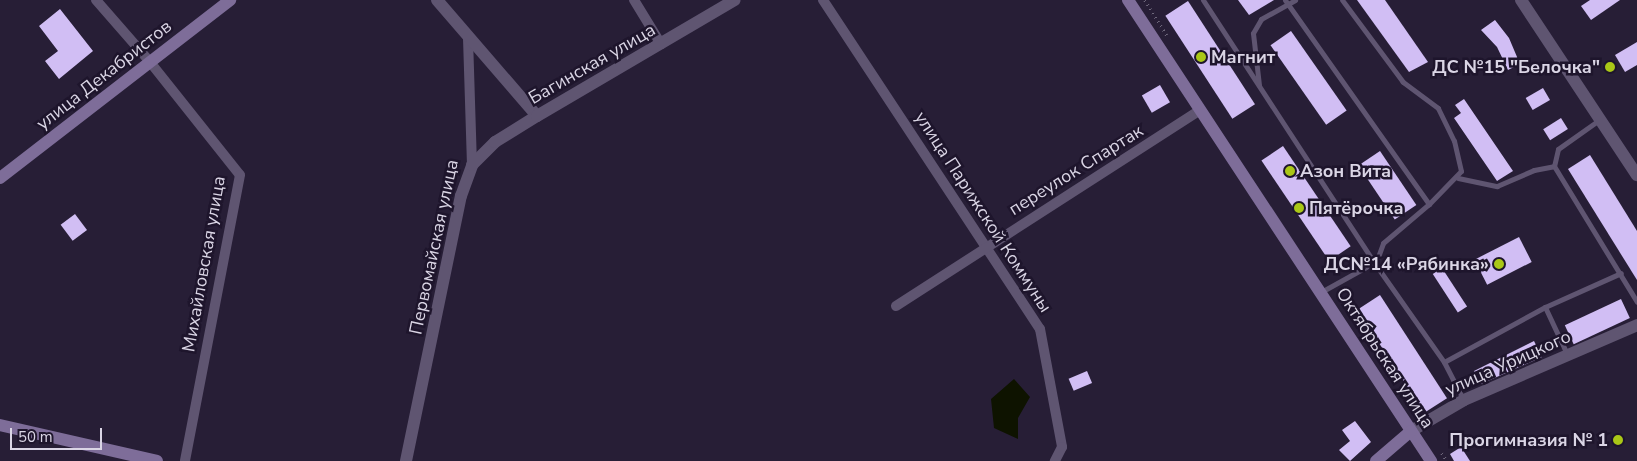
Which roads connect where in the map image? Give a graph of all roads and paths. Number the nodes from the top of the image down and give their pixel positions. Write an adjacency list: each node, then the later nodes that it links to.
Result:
1 (96, 0): 15 (street, Михайловская улица)
2 (230, 0): 15 (main road, улица Декабристов)
3 (437, 0): 13 (street)
4 (634, 0): 14 (street)
5 (735, 0): 14 (street, Багинская улица)
6 (823, 0): 26 (street, улица Парижской Коммуны)
7 (1128, 0): 17 (main road, Октябрьская улица)
8 (1203, 0): 16 (lane)
9 (1295, 0): 12 (lane)
10 (1342, 0): 24 (lane)
11 (1521, 0): 19 (street)
12 (1287, 2): 16 (lane); 25 (lane)
13 (468, 38): 18 (street); 20 (street, Первомайская улица)
14 (661, 44): 18 (street, Багинская улица)
15 (150, 62): 23 (main road, улица Декабристов); 41 (street, Михайловская улица)
16 (1259, 88): 27 (lane)
17 (1199, 111): 26 (street, переулок Спартак); 29 (main road, Октябрьская улица)
18 (537, 116): 20 (street, Багинская улица)
19 (1600, 120): 21 (lane); 22 (street)
20 (472, 165): 42 (street, Первомайская улица)
21 (1554, 166): 24 (lane); 28 (lane)
22 (1637, 174)
23 (0, 178)
24 (1458, 178): 25 (lane)
25 (1429, 204): 27 (lane)
26 (986, 246): 31 (street, переулок Спартак); 43 (street, улица Парижской Коммуны)
27 (1373, 261): 29 (lane); 35 (lane)
28 (1621, 273): 30 (lane); 32 (lane)
29 (1321, 292): 38 (main road, Октябрьская улица)
30 (1637, 302)
31 (896, 306)
32 (1545, 307): 34 (lane); 35 (lane)
33 (1637, 325): 34 (street, улица Урицкого)
34 (1567, 355): 36 (street, улица Урицкого)
35 (1444, 362): 36 (lane)
36 (1464, 400): 38 (street, улица Урицкого)
37 (0, 425): 39 (main road)
38 (1411, 430): 44 (main road, улица Урицкого); 45 (main road, Октябрьская улица)
39 (130, 458): 40 (main road)
40 (157, 461)
41 (185, 461)
42 (406, 461)
43 (1055, 461)
44 (1376, 461)
45 (1431, 461)

